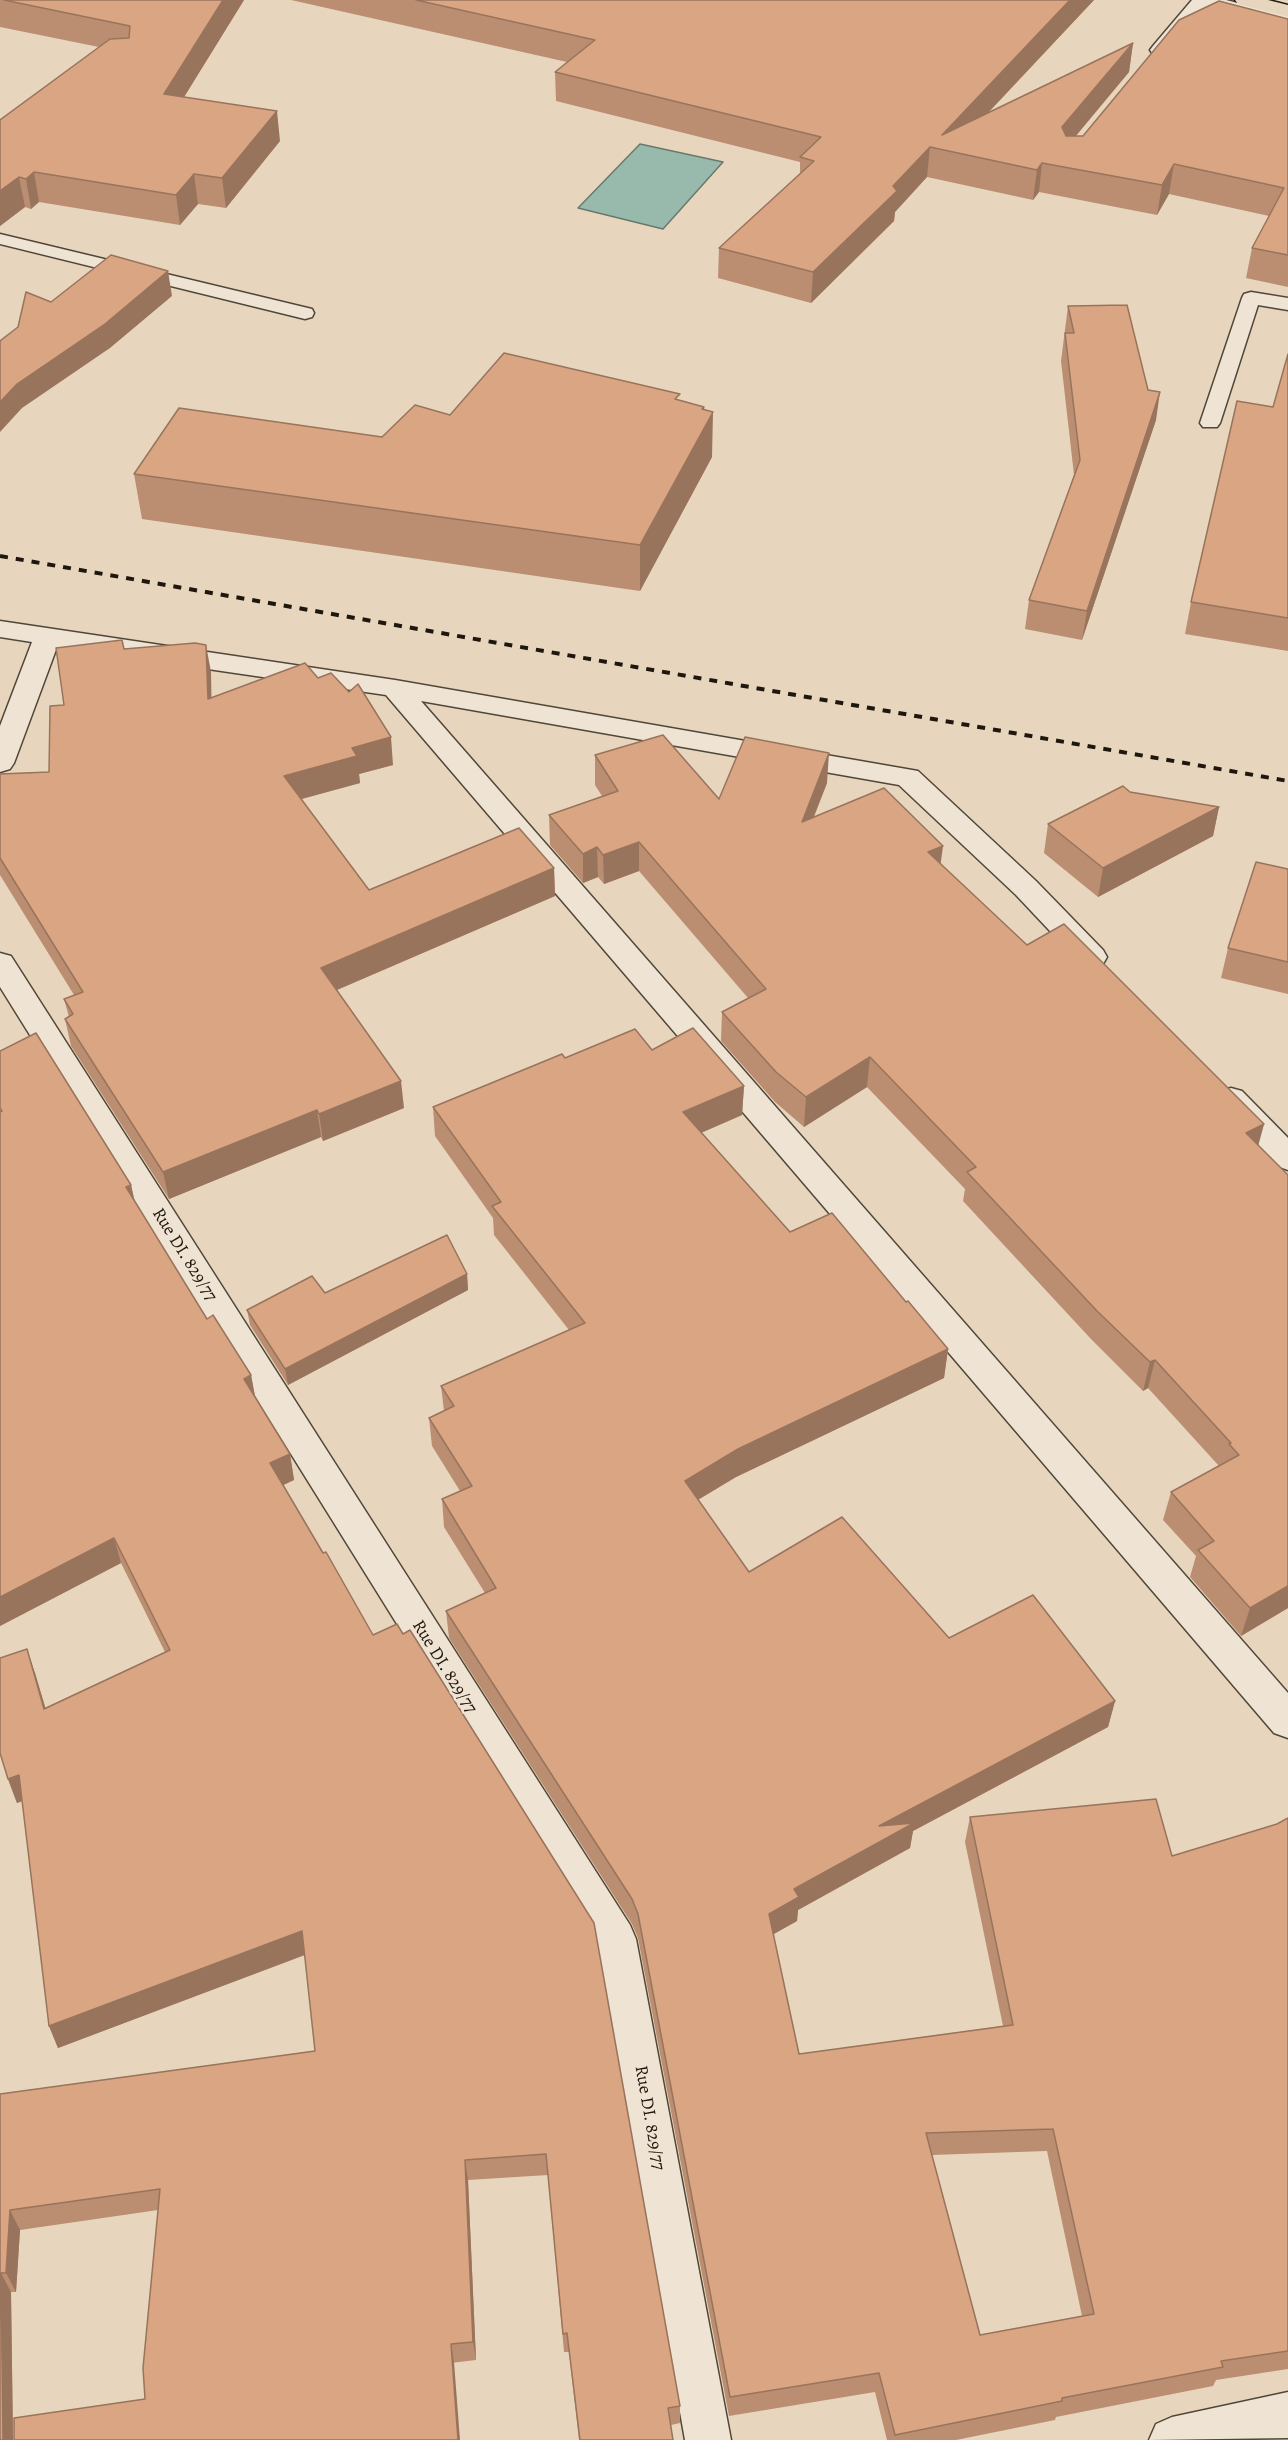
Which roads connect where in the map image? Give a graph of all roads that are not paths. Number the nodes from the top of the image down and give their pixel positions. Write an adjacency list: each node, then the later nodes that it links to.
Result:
1 (1203, 0): 4 (street); 5 (street)
2 (1245, 0): 3 (main road)
3 (1288, 11)
4 (1288, 22)
5 (1151, 62)
6 (0, 239): 8 (lane)
7 (1288, 304): 9 (lane)
8 (304, 314)
9 (1210, 423)
10 (0, 629): 11 (street)
11 (46, 638): 12 (street); 13 (street)
12 (395, 688): 15 (street); 18 (street)
13 (0, 763)
14 (0, 963): 20 (street, Rue DI. 829/77)
15 (1108, 973)
16 (1214, 1082): 17 (street)
17 (1288, 1158)
18 (1288, 1720)
19 (1288, 2415): 21 (street)
20 (708, 2440)
21 (1172, 2440)

